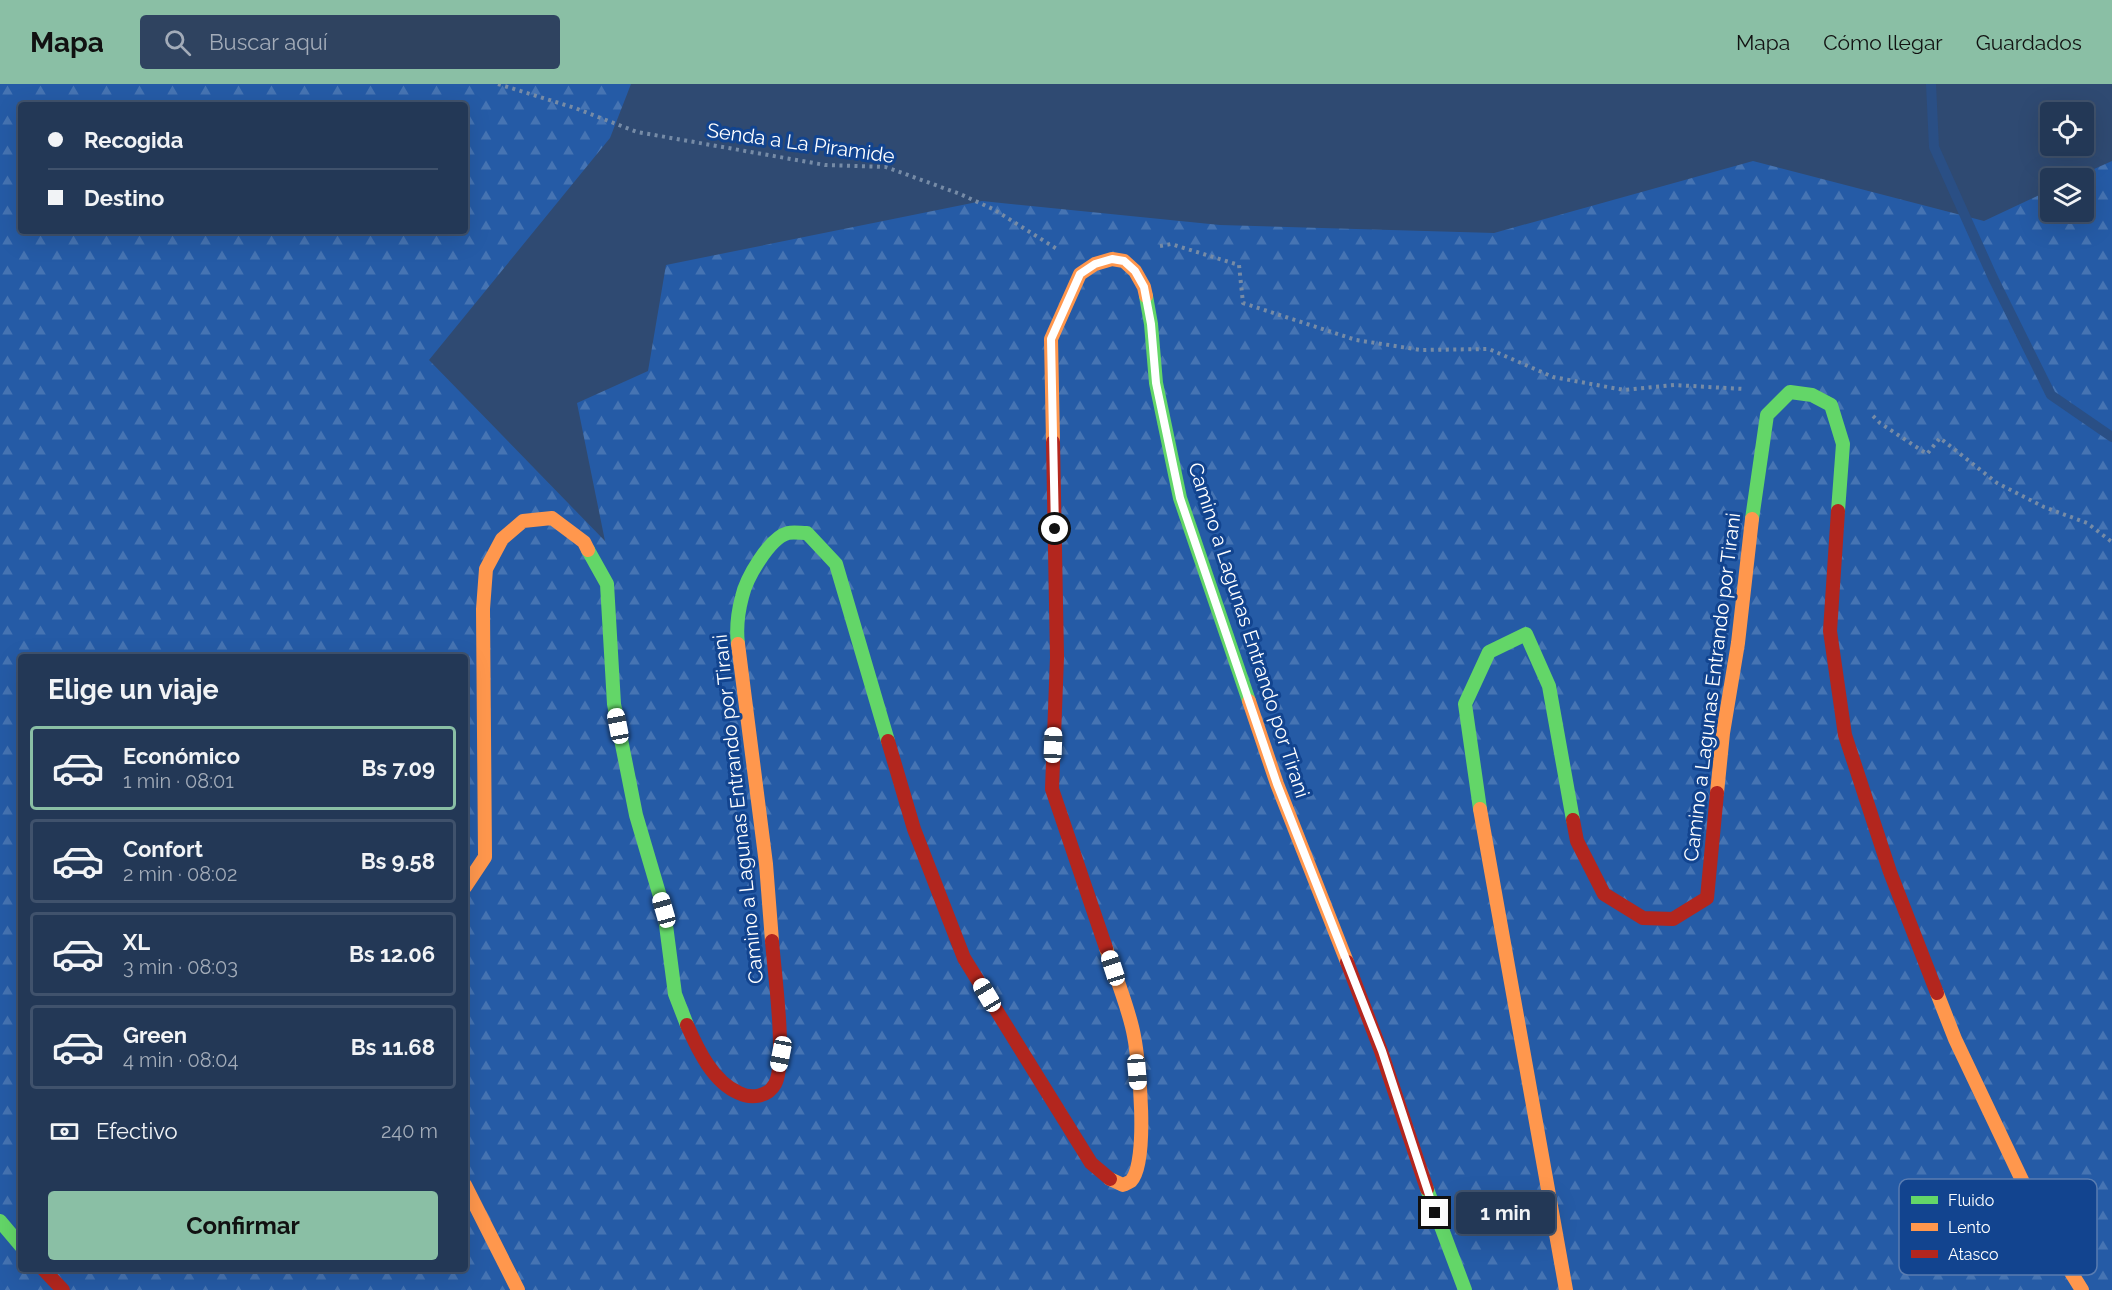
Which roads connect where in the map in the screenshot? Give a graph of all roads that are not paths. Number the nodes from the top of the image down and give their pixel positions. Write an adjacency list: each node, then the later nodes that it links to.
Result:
1 (468, 882): 10 (street, Camino a Lagunas Entrando por Tirani)
2 (2021, 1179): 11 (street, Camino a Lagunas Entrando por Tirani)
3 (468, 1191): 9 (street)
4 (0, 1221): 5 (street)
5 (18, 1242)
6 (46, 1272): 8 (street)
7 (2073, 1275): 12 (street, Camino a Lagunas Entrando por Tirani)
8 (63, 1290)
9 (518, 1290)
10 (1465, 1290)
11 (1566, 1290)
12 (2082, 1290)

